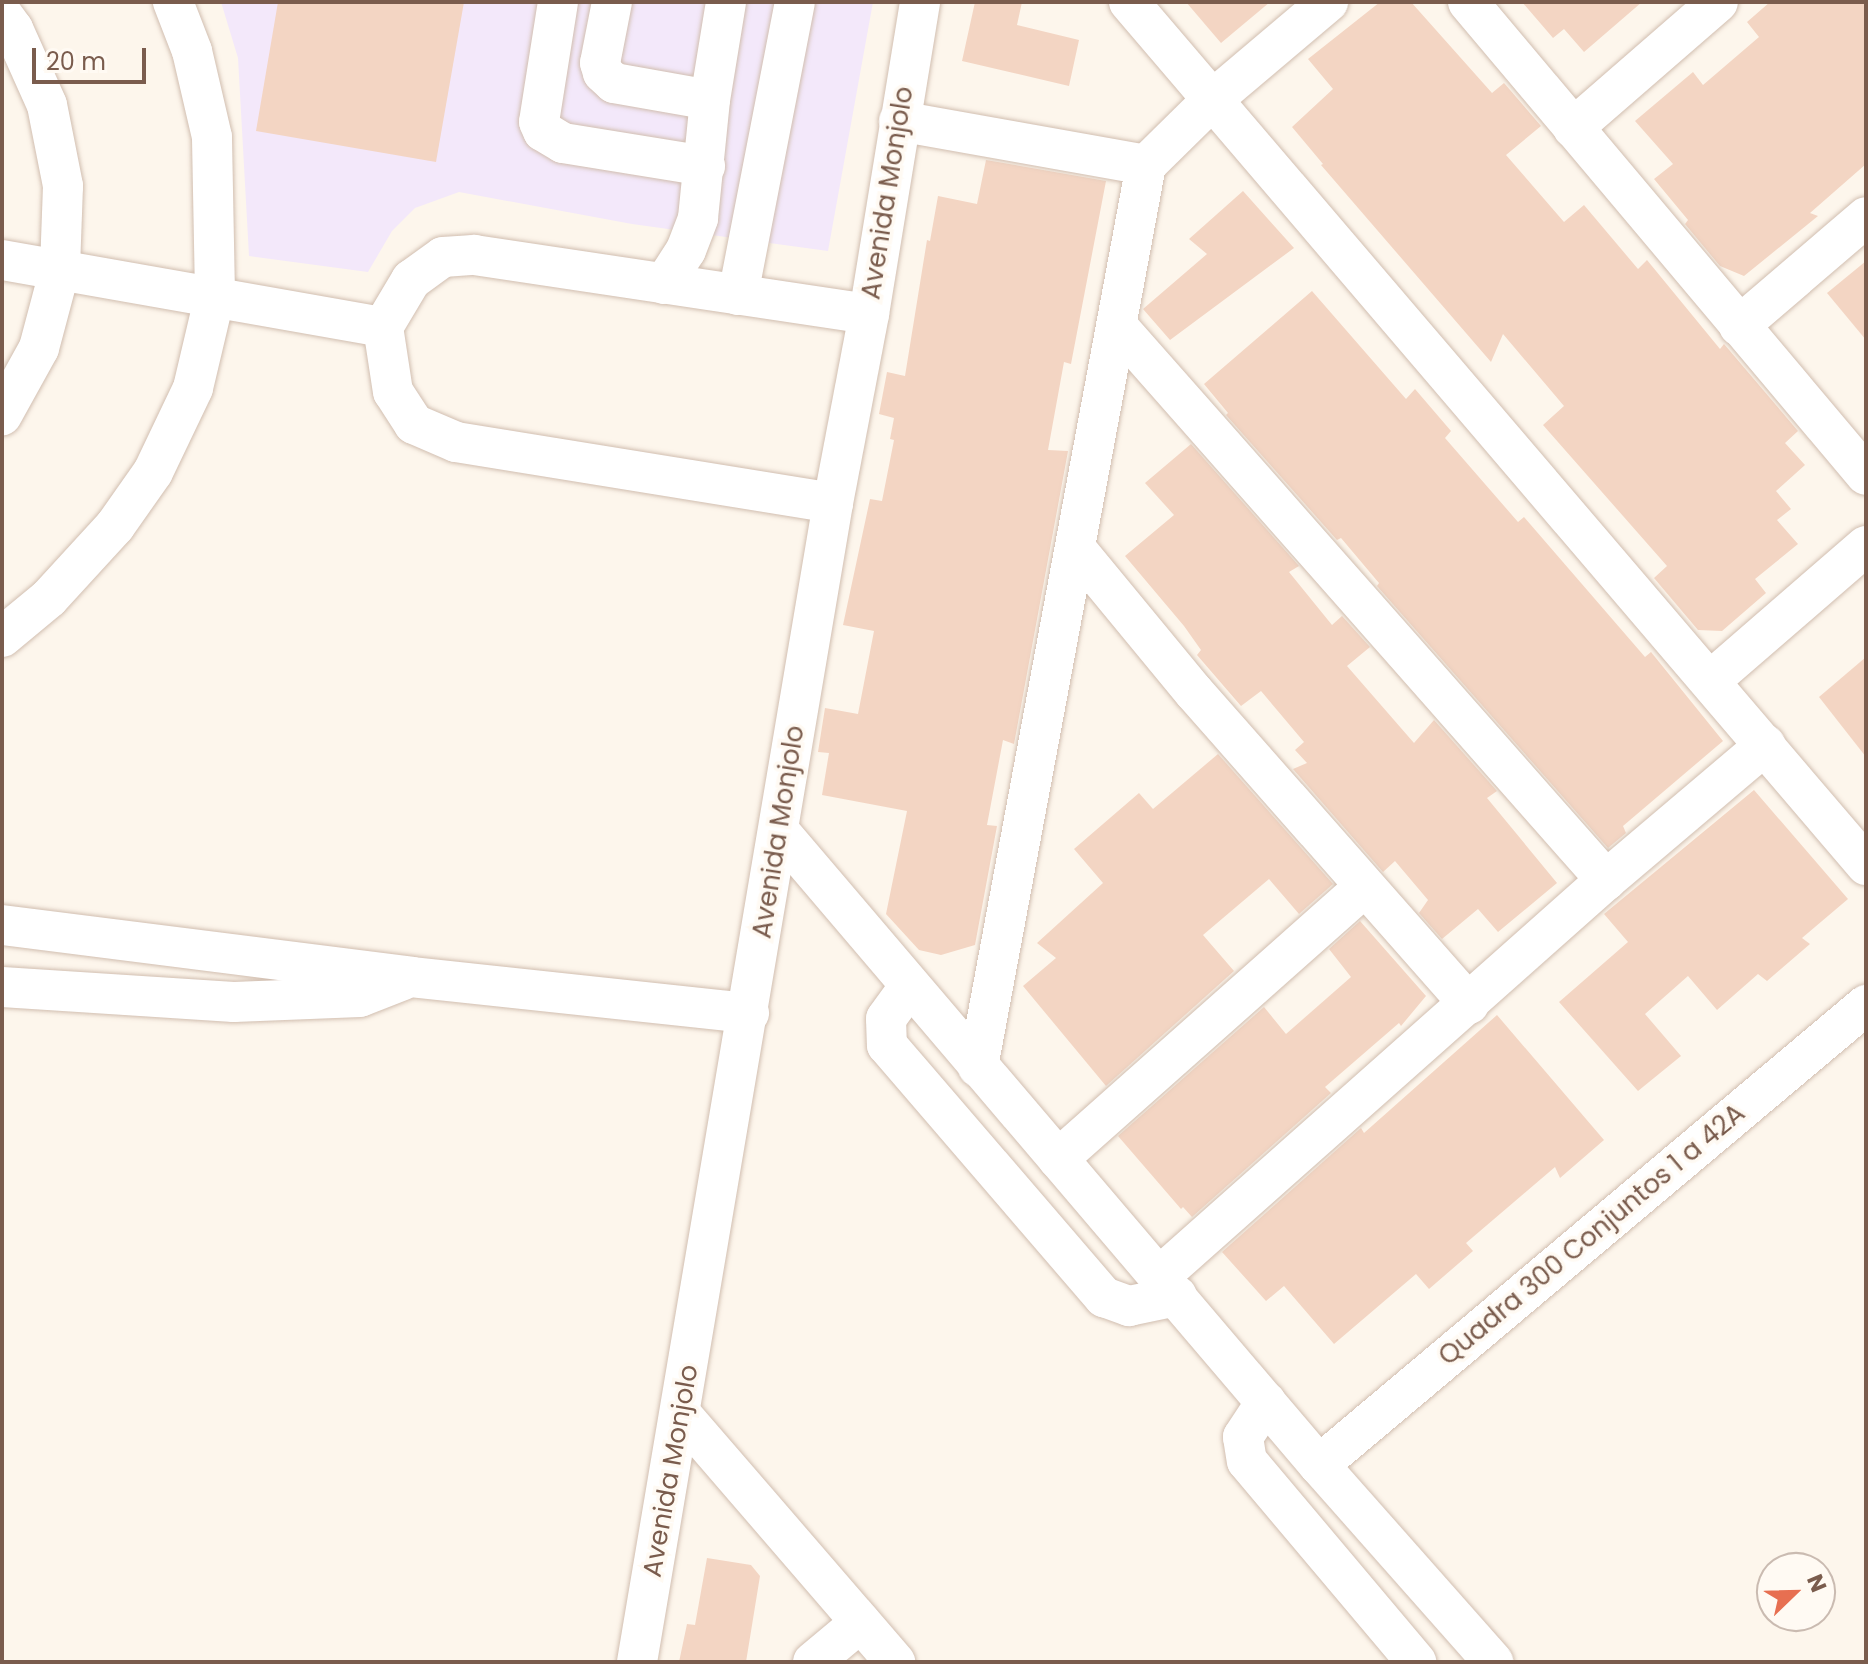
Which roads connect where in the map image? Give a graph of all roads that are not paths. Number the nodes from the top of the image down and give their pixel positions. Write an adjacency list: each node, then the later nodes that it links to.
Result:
1 (173, 2): 22 (street)
2 (558, 2): 17 (street)
3 (612, 2): 12 (street)
4 (726, 2): 12 (street)
5 (795, 2): 23 (street)
6 (920, 2): 14 (street, Avenida Monjolo)
7 (1129, 2): 13 (street)
8 (1328, 2): 13 (street)
9 (1468, 2): 15 (street)
10 (1718, 2): 15 (street)
11 (2, 14): 20 (street)
12 (710, 100): 17 (street)
13 (1212, 100): 16 (street); 34 (street)
14 (899, 121): 16 (street); 24 (street, Avenida Monjolo)
15 (1573, 128): 25 (street)
16 (1146, 165): 27 (street)
17 (705, 166): 21 (street)
18 (1866, 217): 25 (street)
19 (2, 260): 20 (street)
20 (60, 269): 22 (street); 28 (street)
21 (664, 284): 23 (street); 26 (street)
22 (215, 295): 26 (street); 33 (street)
23 (738, 295): 24 (street)
24 (869, 314): 30 (street, Avenida Monjolo)
25 (1739, 326): 29 (street)
26 (383, 327): 30 (street)
27 (1118, 327): 32 (street); 38 (street)
28 (2, 415)
29 (1866, 475)
30 (833, 503): 36 (street, Avenida Monjolo)
31 (1866, 546): 34 (street)
32 (1076, 549): 39 (street); 48 (street)
33 (2, 637)
34 (1710, 681): 35 (street)
35 (1765, 745): 37 (street); 38 (street)
36 (779, 831): 44 (street); 47 (street, Avenida Monjolo)
37 (1866, 865)
38 (1606, 880): 45 (street)
39 (1364, 887): 45 (street); 49 (street)
40 (2, 900): 41 (street)
41 (19, 926): 42 (street)
42 (411, 977): 43 (street); 47 (street)
43 (2, 987)
44 (909, 987): 48 (street); 50 (street)
45 (1469, 1004): 50 (street)
46 (1866, 1005): 53 (street, Quadra 300 Conjuntos 1 a 42A)
47 (749, 1013): 52 (street, Avenida Monjolo)
48 (978, 1067): 49 (street)
49 (1058, 1159): 50 (street)
50 (1169, 1286): 51 (street)
51 (1266, 1402): 53 (street); 58 (street)
52 (681, 1414): 54 (street); 55 (street, Avenida Monjolo)
53 (1319, 1465): 59 (street)
54 (861, 1622): 56 (street); 57 (street)
55 (637, 1662)
56 (813, 1662)
57 (895, 1662)
58 (1416, 1662)
59 (1493, 1662)

